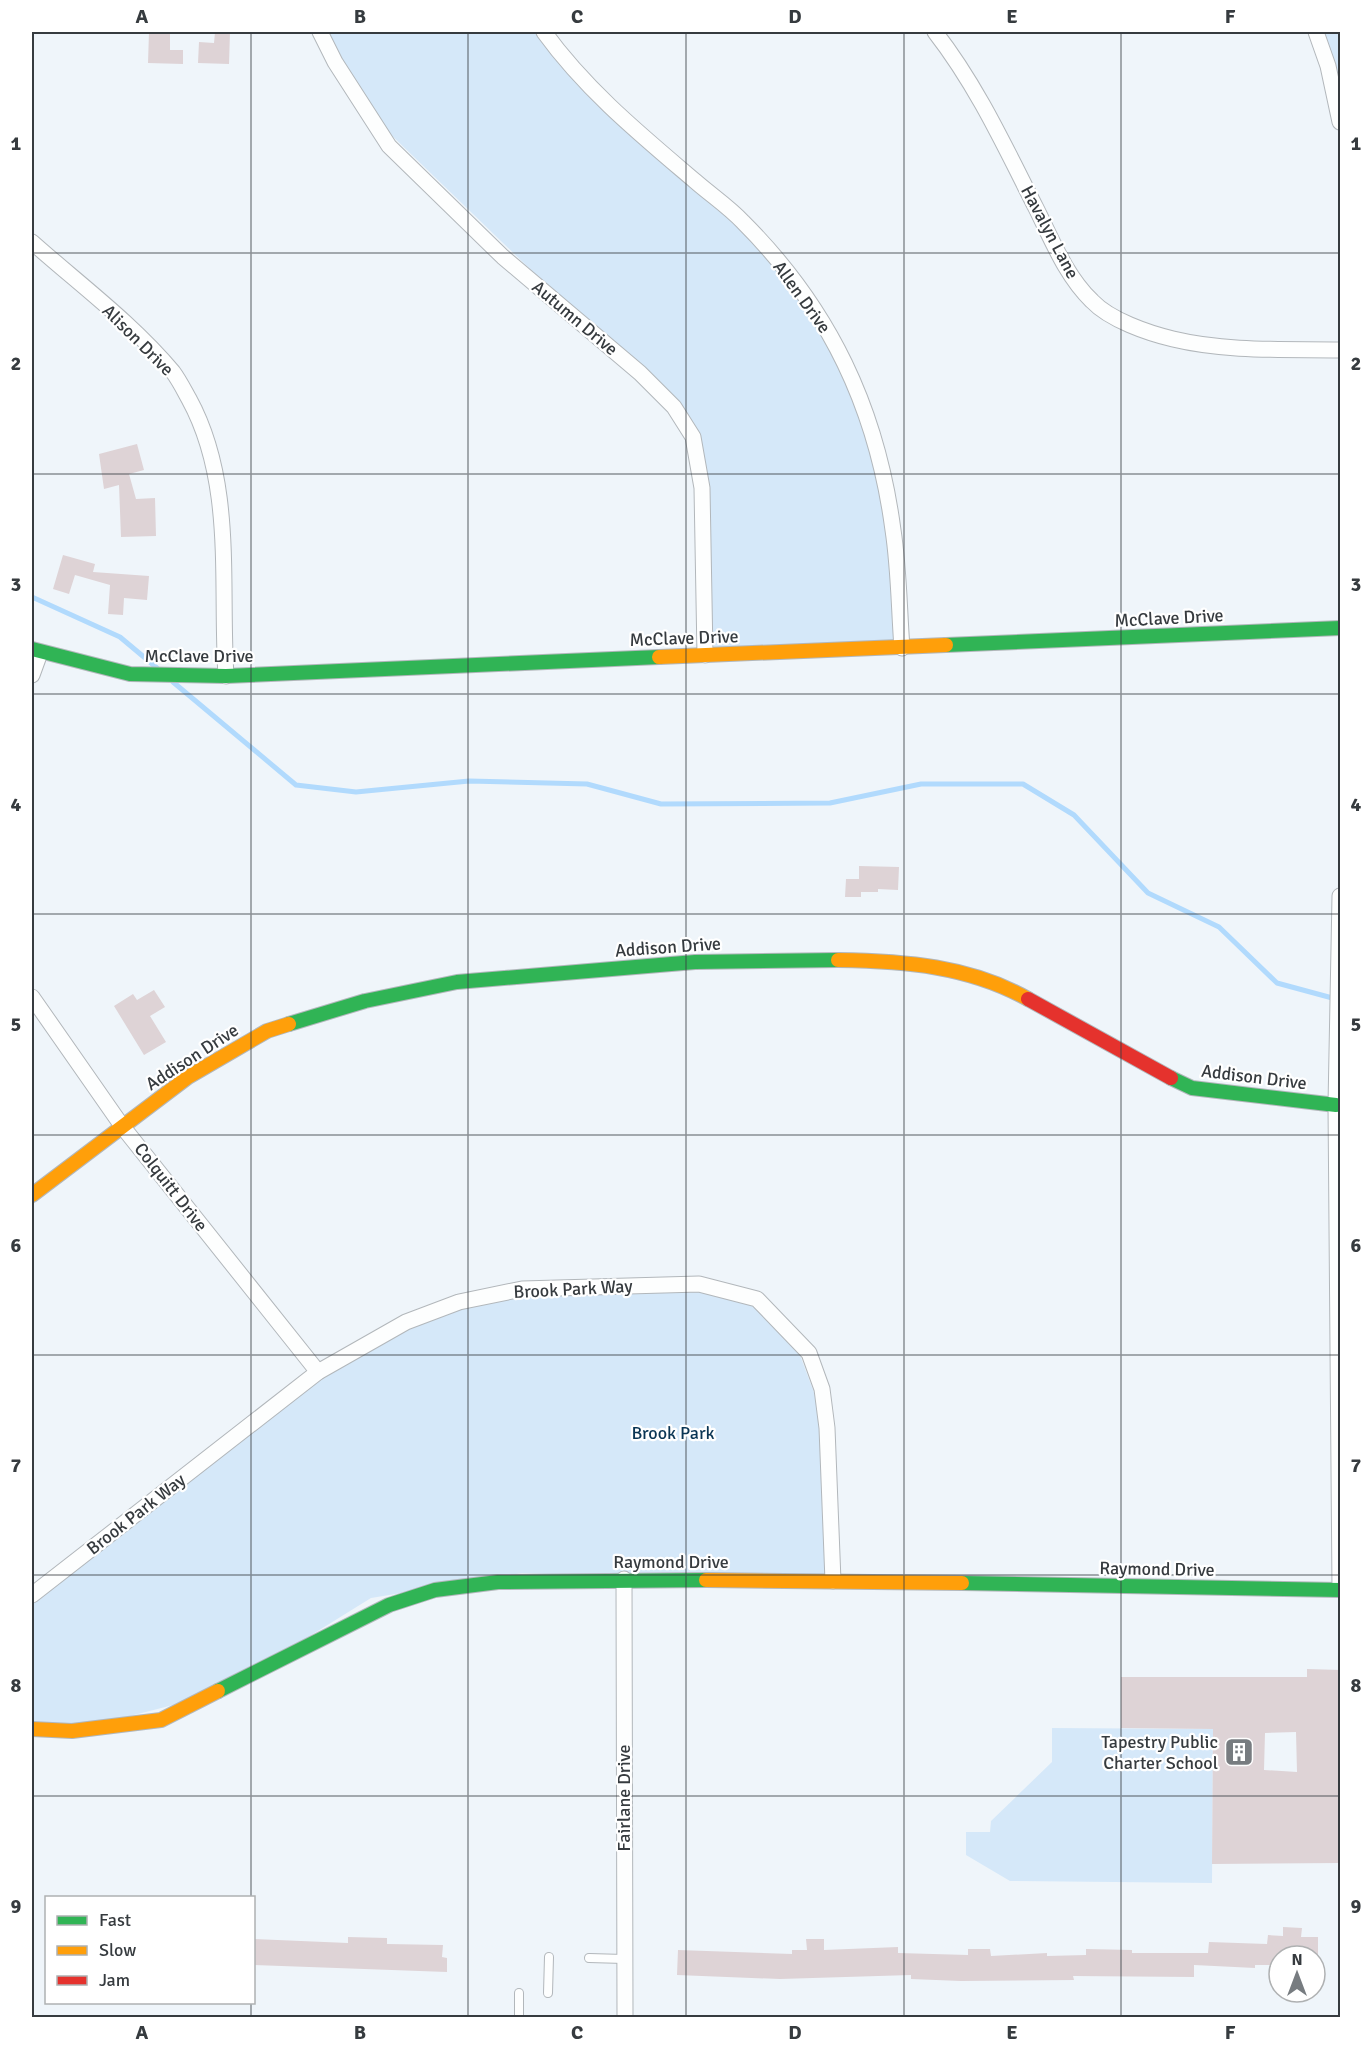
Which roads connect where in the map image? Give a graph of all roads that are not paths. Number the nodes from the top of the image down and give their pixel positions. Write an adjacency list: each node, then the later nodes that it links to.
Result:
1 (320, 32): 11 (street, Autumn Drive)
2 (544, 32): 9 (street, Allen Drive)
3 (935, 32): 7 (street, Havalyn Lane)
4 (1316, 32): 5 (street)
5 (1341, 122)
6 (32, 242): 13 (street, Alison Drive)
7 (1341, 350)
8 (1341, 628): 9 (street, McClave Drive)
9 (902, 648): 11 (street, McClave Drive)
10 (36, 651): 12 (street); 13 (street, McClave Drive)
11 (705, 655): 13 (street, McClave Drive)
12 (32, 675)
13 (226, 676)
14 (1341, 896): 16 (street)
15 (32, 997): 17 (street, Colquitt Drive)
16 (1336, 1105): 17 (street, Addison Drive); 22 (street)
17 (122, 1126): 18 (street, Addison Drive); 19 (street, Colquitt Drive)
18 (32, 1195)
19 (318, 1372): 21 (street, Brook Park Way); 23 (street, Brook Park Way)
20 (624, 1579): 21 (street, Raymond Drive); 24 (street, Raymond Drive); 27 (street, Fairlane Drive)
21 (833, 1581): 22 (street, Raymond Drive)
22 (1340, 1590)
23 (32, 1595)
24 (32, 1729)
25 (549, 1957): 29 (lane)
26 (588, 1958): 27 (lane)
27 (624, 1959): 31 (street, Fairlane Drive)
28 (519, 1993): 30 (lane)
29 (548, 1993)
30 (519, 2018)
31 (625, 2018)

